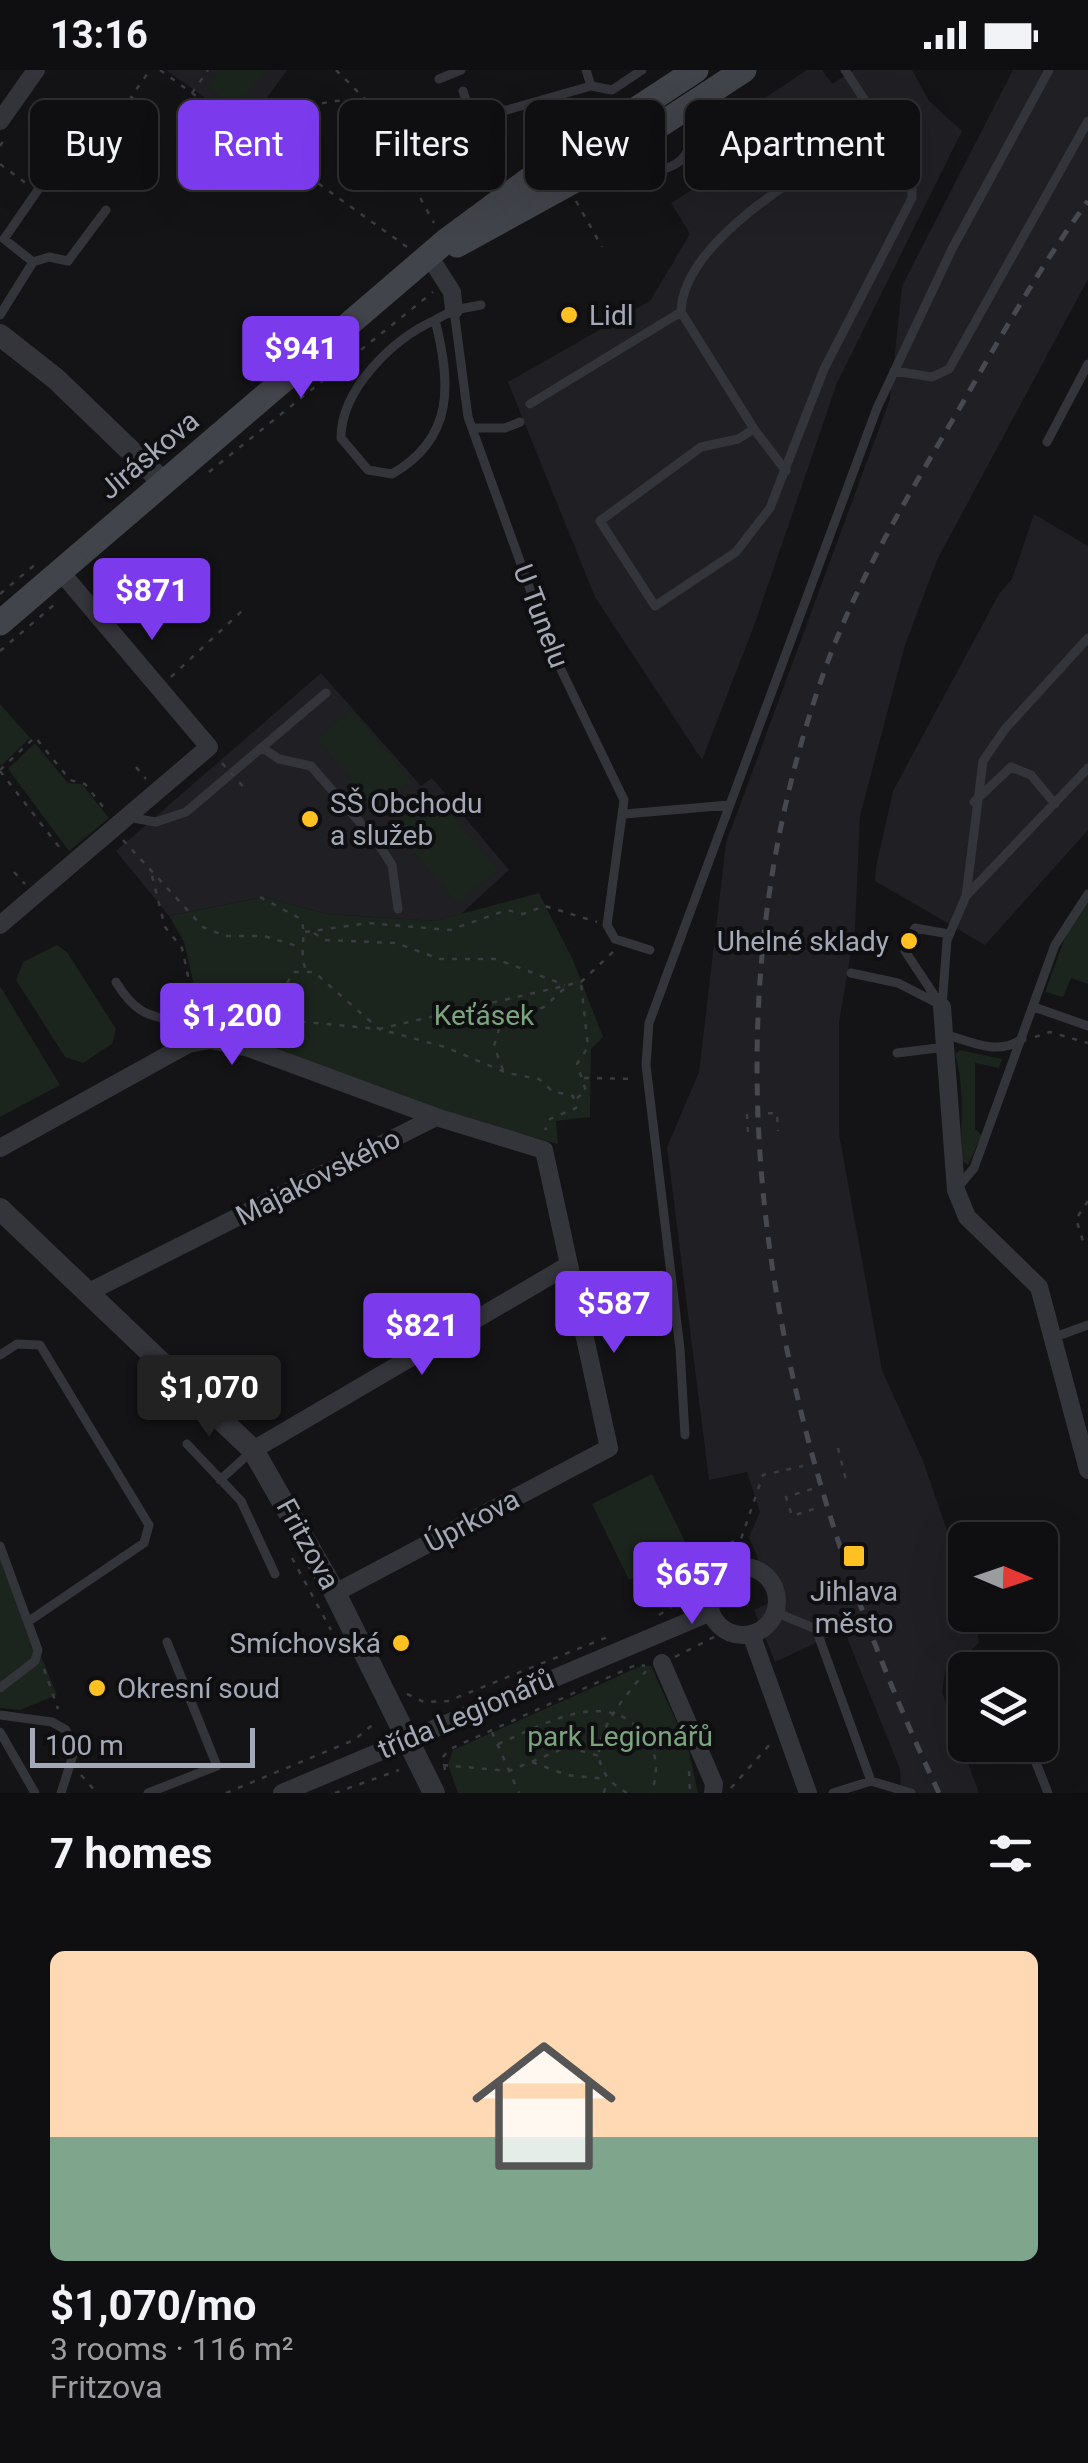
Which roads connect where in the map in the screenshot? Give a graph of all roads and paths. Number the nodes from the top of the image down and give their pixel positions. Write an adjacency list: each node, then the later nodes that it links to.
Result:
1 (36, 70): 25 (street)
2 (150, 70): 17 (path)
3 (160, 70): 16 (path)
4 (208, 70): 16 (path)
5 (336, 70): 19 (path)
6 (461, 70): 13 (lane)
7 (586, 70): 14 (lane)
8 (642, 70): 14 (lane)
9 (696, 70): 39 (main road, Jiráskova)
10 (744, 70): 21 (main road, Jiráskova)
11 (845, 70): 22 (lane)
12 (1049, 70): 47 (lane)
13 (439, 79)
14 (591, 86): 23 (lane)
15 (463, 91): 20 (lane)
16 (192, 93): 18 (path)
17 (135, 100)
18 (202, 100)
19 (364, 100)
20 (466, 100)
21 (701, 100)
22 (864, 100)
23 (505, 110)
24 (1088, 120): 47 (lane)
25 (0, 121)
26 (0, 164): 27 (path)
27 (26, 184)
28 (319, 185): 39 (path)
29 (38, 190): 38 (lane)
30 (416, 190): 36 (path)
31 (557, 190): 39 (main road, Jiráskova)
32 (786, 190): 42 (lane)
33 (912, 190): 53 (lane)
34 (574, 199): 37 (path)
35 (106, 210): 38 (lane)
36 (437, 228)
37 (602, 248)
38 (34, 262): 43 (lane)
39 (431, 265): 41 (street, U Tunelu); 54 (path); 55 (main road, Jiráskova)
40 (480, 306): 41 (lane)
41 (454, 310): 44 (lane); 50 (lane, U Tunelu)
42 (681, 312): 48 (lane); 51 (lane)
43 (0, 315)
44 (435, 320): 44 (lane)
45 (0, 335): 55 (street)
46 (1087, 361): 52 (lane)
47 (894, 371): 73 (lane)
48 (530, 404)
49 (520, 422): 50 (lane)
50 (473, 428): 74 (lane, U Tunelu)
51 (754, 429): 53 (lane); 53 (lane)
52 (1046, 442)
53 (786, 471)
54 (204, 476)
55 (163, 482): 56 (main road, Jiráskova)
56 (60, 571): 61 (main road, Jiráskova); 64 (street)
57 (19, 578): 58 (path)
58 (0, 594)
59 (244, 610): 64 (path)
60 (46, 612): 63 (path)
61 (0, 623)
62 (1088, 638): 71 (lane)
63 (0, 651)
64 (159, 688): 75 (street)
65 (326, 693): 66 (lane)
66 (264, 749): 75 (lane); 84 (lane)
67 (222, 763): 70 (path, bridge)
68 (1088, 768): 72 (lane)
69 (0, 770): 75 (path); 77 (path)
70 (247, 792)
71 (974, 802): 72 (lane); 82 (lane)
72 (1055, 804): 82 (lane)
73 (729, 806): 74 (lane); 112 (lane)
74 (625, 814): 85 (lane, U Tunelu)
75 (120, 818): 86 (street)
76 (128, 850): 79 (path)
77 (67, 856)
78 (14, 872): 80 (path)
79 (152, 874): 91 (path); 104 (path)
80 (29, 889)
81 (1088, 894): 99 (lane)
82 (966, 896): 89 (lane)
83 (260, 897): 87 (path)
84 (398, 909)
85 (607, 924): 88 (path); 90 (lane)
86 (0, 925)
87 (305, 932): 88 (path); 91 (path)
88 (314, 932): 97 (path)
89 (949, 934): 98 (lane); 98 (lane)
90 (629, 946): 92 (lane); 96 (path)
91 (300, 947): 93 (path)
92 (650, 950)
93 (306, 970): 101 (path); 103 (path)
94 (850, 973): 98 (lane)
95 (116, 982): 104 (lane)
96 (582, 982): 97 (path); 111 (path)
97 (566, 986): 103 (path); 110 (path)
98 (942, 1006): 106 (street)
99 (1034, 1007): 102 (lane); 105 (lane)
100 (219, 1014): 101 (path)
101 (265, 1018): 103 (path)
102 (1088, 1026)
103 (379, 1028): 110 (path)
104 (195, 1035): 114 (street); 118 (street)
105 (1022, 1039): 106 (lane); 108 (lane)
106 (945, 1041): 109 (lane); 119 (street)
107 (1088, 1043): 108 (path)
108 (1018, 1050): 119 (lane)
109 (897, 1052)
110 (504, 1072): 113 (path)
111 (584, 1078): 112 (path); 113 (path)
112 (648, 1080): 128 (lane)
113 (575, 1099): 117 (path)
114 (436, 1117): 123 (street); 124 (street, Majakovského)
115 (778, 1130): 116 (path)
116 (748, 1132)
117 (543, 1136)
118 (0, 1148)
119 (956, 1190): 126 (street)
120 (1088, 1201): 122 (path)
121 (0, 1208): 124 (street, Fritzova)
122 (1088, 1240)
123 (567, 1266): 131 (street); 140 (street, Úprkova)
124 (89, 1292): 131 (street, Fritzova)
125 (1088, 1325): 126 (lane)
126 (1055, 1337): 133 (street)
127 (0, 1355): 144 (lane)
128 (685, 1435)
129 (187, 1444): 134 (lane)
130 (838, 1448): 135 (path)
131 (253, 1450): 134 (lane); 140 (street, Fritzova)
132 (803, 1466): 143 (path)
133 (1088, 1470)
134 (220, 1480): 139 (lane)
135 (846, 1480)
136 (812, 1489): 137 (path)
137 (818, 1508)
138 (0, 1546): 144 (lane)
139 (275, 1574)
140 (335, 1594): 160 (street, Fritzova)
141 (712, 1612): 142 (street); 146 (street); 160 (street, třída Legionářů)
142 (775, 1612): 146 (street); 169 (lane)
143 (656, 1617)
144 (30, 1621): 149 (lane)
145 (621, 1631): 152 (path)
146 (756, 1632): 157 (street)
147 (714, 1637): 150 (path)
148 (167, 1642): 176 (lane)
149 (38, 1655): 151 (lane); 156 (path)
150 (662, 1663): 172 (street)
151 (0, 1688)
152 (402, 1690)
153 (613, 1713): 158 (path); 161 (path); 162 (path); 184 (path)
154 (0, 1715): 156 (lane)
155 (375, 1715): 177 (path)
156 (61, 1725): 163 (lane)
157 (786, 1726): 172 (path); 185 (street)
158 (491, 1730): 161 (path); 166 (path)
159 (0, 1732): 173 (lane)
160 (409, 1738): 170 (street, třída Legionářů); 180 (street, Fritzova)
161 (498, 1744): 166 (path)
162 (599, 1756): 164 (path); 168 (path)
163 (73, 1761): 174 (lane); 175 (path)
164 (528, 1761): 166 (path); 168 (path)
165 (1036, 1762): 189 (lane)
166 (509, 1771): 181 (path)
167 (408, 1774): 179 (path)
168 (608, 1779): 182 (path); 183 (path)
169 (871, 1781): 171 (lane); 186 (lane)
170 (316, 1786): 178 (street, třída Legionářů)
171 (896, 1788): 187 (lane); 188 (lane)
172 (718, 1790)
173 (36, 1793)
174 (61, 1793)
175 (97, 1793)
176 (148, 1793)
177 (226, 1793)
178 (282, 1793)
179 (334, 1793)
180 (434, 1793)
181 (519, 1793)
182 (604, 1793)
183 (627, 1793)
184 (651, 1793)
185 (808, 1793)
186 (833, 1793)
187 (880, 1793)
188 (911, 1793)
189 (1048, 1793)

